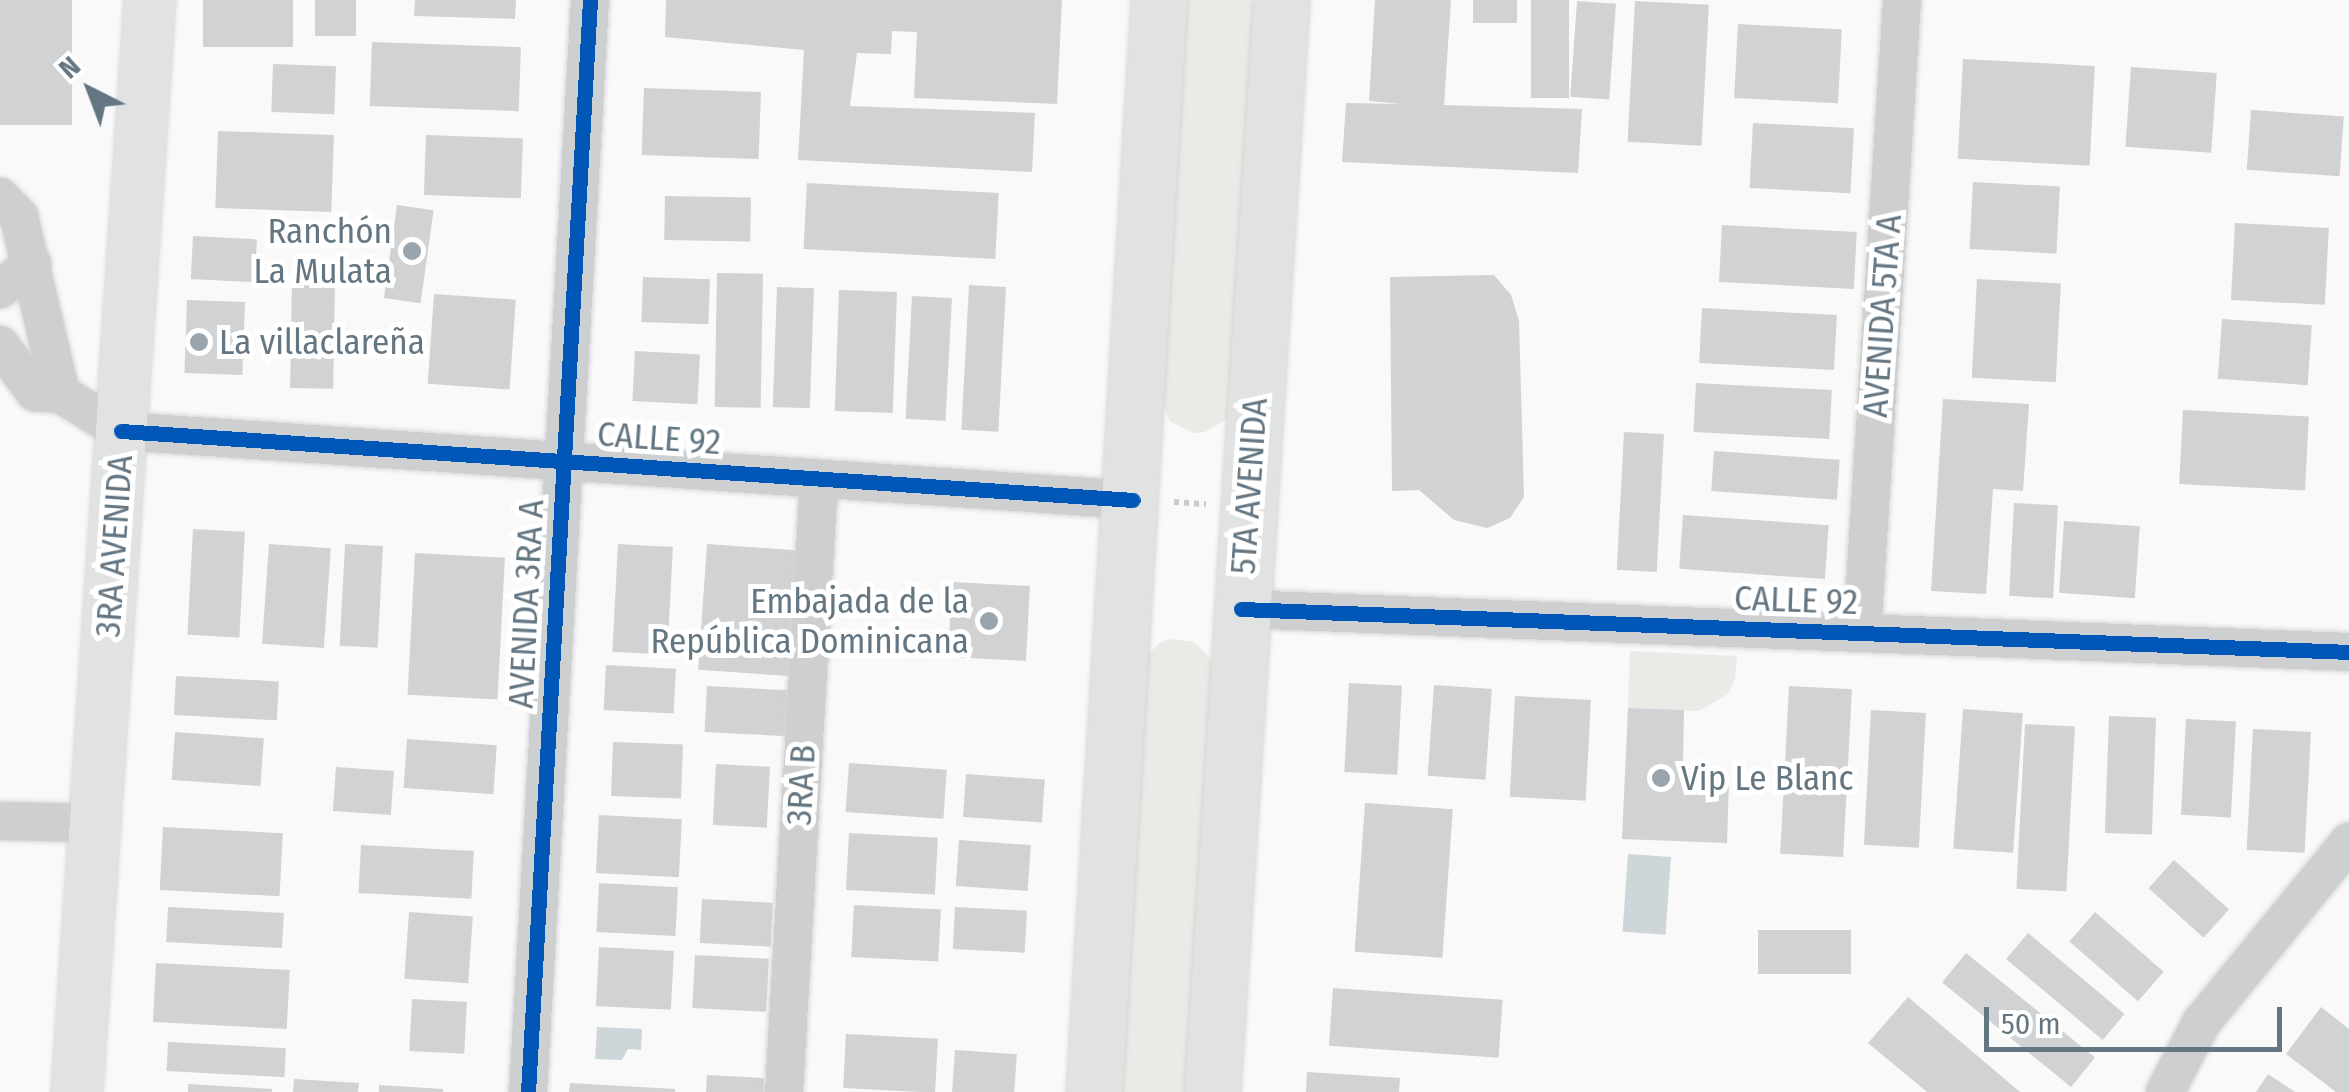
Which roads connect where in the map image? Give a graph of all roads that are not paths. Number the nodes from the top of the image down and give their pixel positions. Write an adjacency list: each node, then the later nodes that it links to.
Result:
1 (150, 0): 11 (main road, 3RA AVENIDA)
2 (590, 0): 12 (street, AVENIDA 3RA A)
3 (1158, 0): 14 (highway)
4 (1281, 0): 15 (highway, 5TA AVENIDA)
5 (1902, 0): 16 (street, AVENIDA 5TA A)
6 (0, 197): 7 (street)
7 (32, 264): 8 (street); 10 (street)
8 (0, 289)
9 (0, 345): 10 (street)
10 (60, 394): 11 (street)
11 (122, 431): 12 (street, CALLE 92); 19 (main road, 3RA AVENIDA)
12 (564, 461): 13 (street, CALLE 92); 22 (street, AVENIDA 3RA A)
13 (818, 478): 14 (street, CALLE 92); 23 (street, 3RA B)
14 (1133, 500): 24 (highway)
15 (1242, 609): 16 (street, CALLE 92); 25 (highway, 5TA AVENIDA)
16 (1862, 633): 17 (street, CALLE 92)
17 (2349, 652)
18 (0, 820): 19 (street)
19 (96, 824): 21 (main road, 3RA AVENIDA)
20 (2346, 852): 26 (street)
21 (78, 1092)
22 (528, 1092)
23 (784, 1092)
24 (1094, 1092)
25 (1212, 1092)
26 (2166, 1092)

